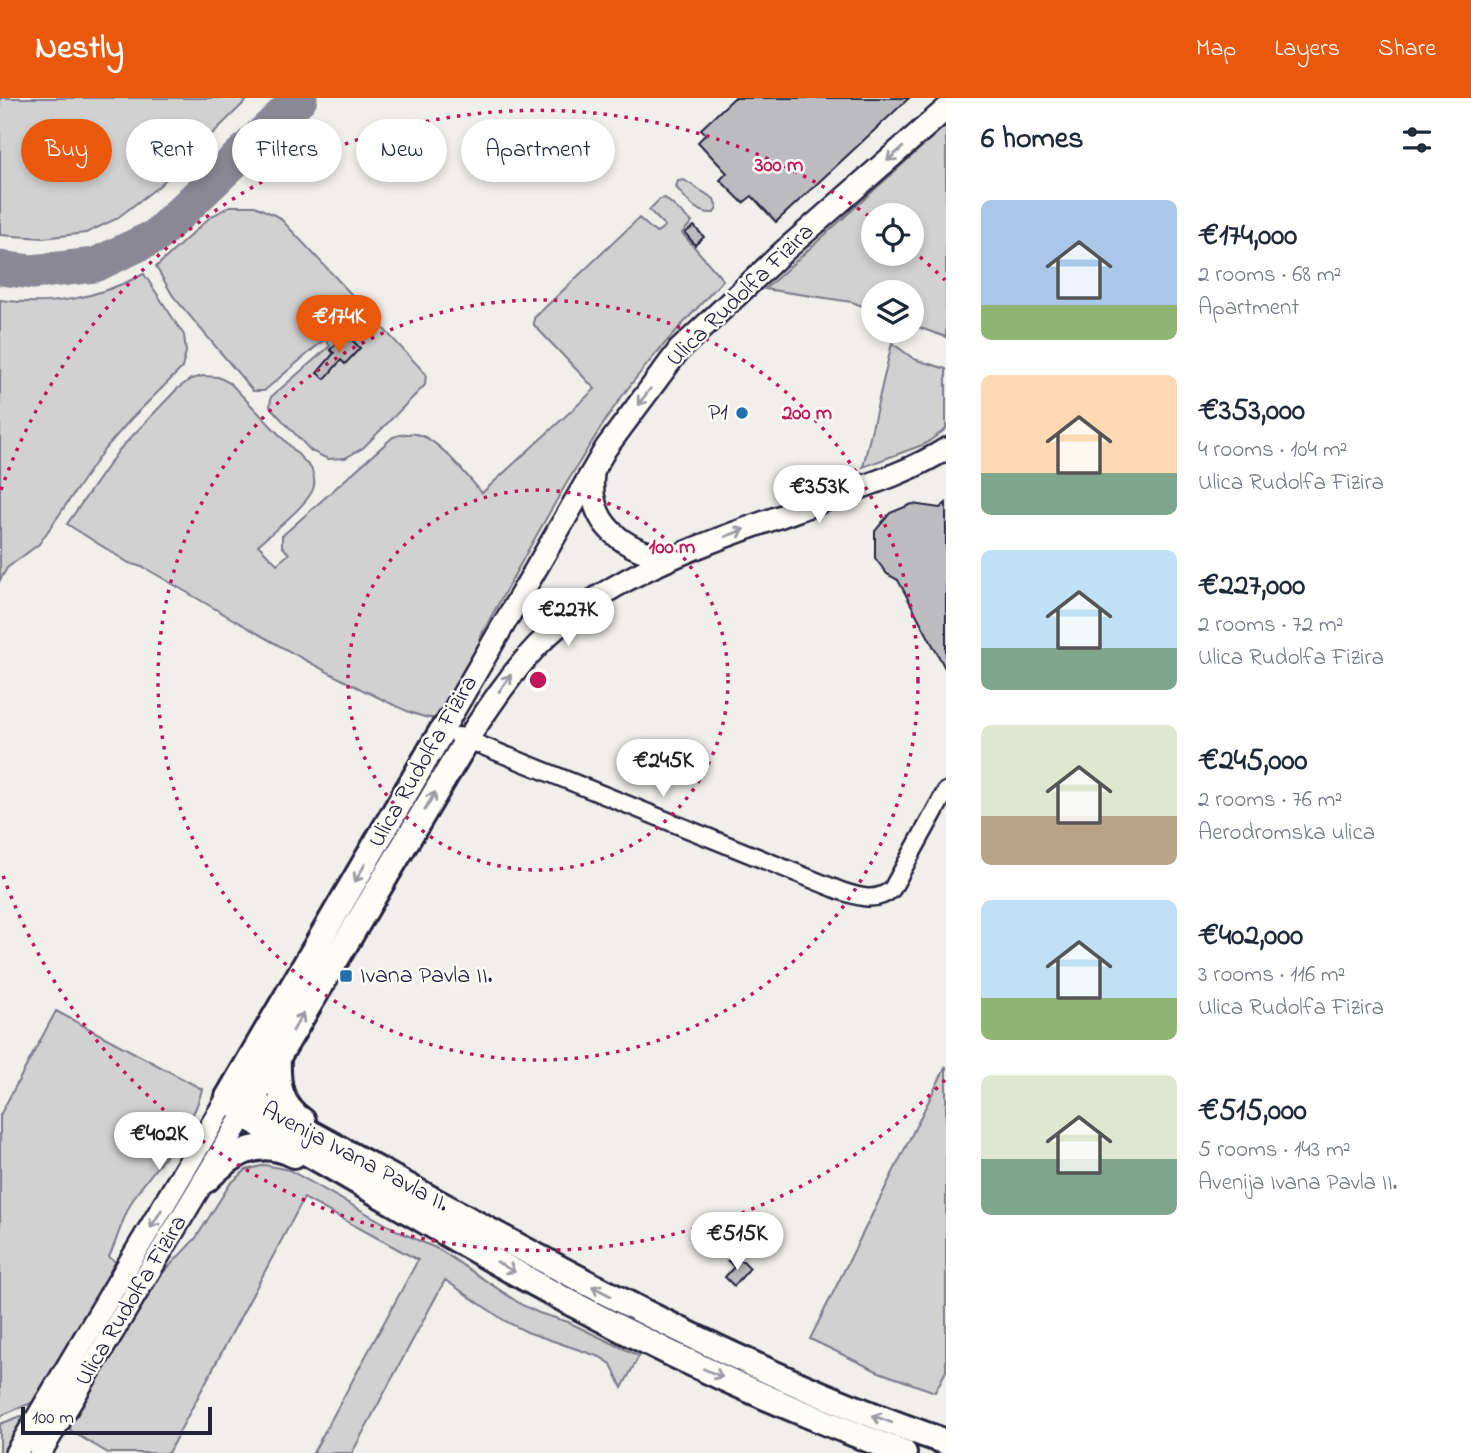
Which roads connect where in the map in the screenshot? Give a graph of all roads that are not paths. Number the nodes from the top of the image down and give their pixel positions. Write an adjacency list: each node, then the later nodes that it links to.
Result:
1 (946, 109): 3 (street, Ulica Rudolfa Fizira, one-way to 3)
2 (946, 449): 4 (street, Ulica Rudolfa Fizira, one-way to 2)
3 (593, 472): 4 (street); 5 (street, Ulica Rudolfa Fizira)
4 (672, 558): 6 (street, Ulica Rudolfa Fizira, one-way to 4)
5 (443, 729): 6 (street); 9 (main road, Ulica Rudolfa Fizira, one-way to 9)
6 (467, 740): 7 (street); 8 (main road, Ulica Rudolfa Fizira, one-way to 6)
7 (946, 791)
8 (278, 1056): 9 (main road, Ulica Rudolfa Fizira); 10 (main road)
9 (241, 1104): 10 (main road, Avenija Ivana Pavla II.); 11 (street, Ulica Rudolfa Fizira); 13 (street, Ulica Rudolfa Fizira, one-way to 13)
10 (338, 1158): 11 (main road); 12 (main road, Avenija Ivana Pavla II., one-way to 10); 15 (main road, Avenija Ivana Pavla II., one-way to 15)
11 (206, 1180): 14 (street, Ulica Rudolfa Fizira)
12 (946, 1442)
13 (16, 1453)
14 (40, 1453)
15 (904, 1453)

